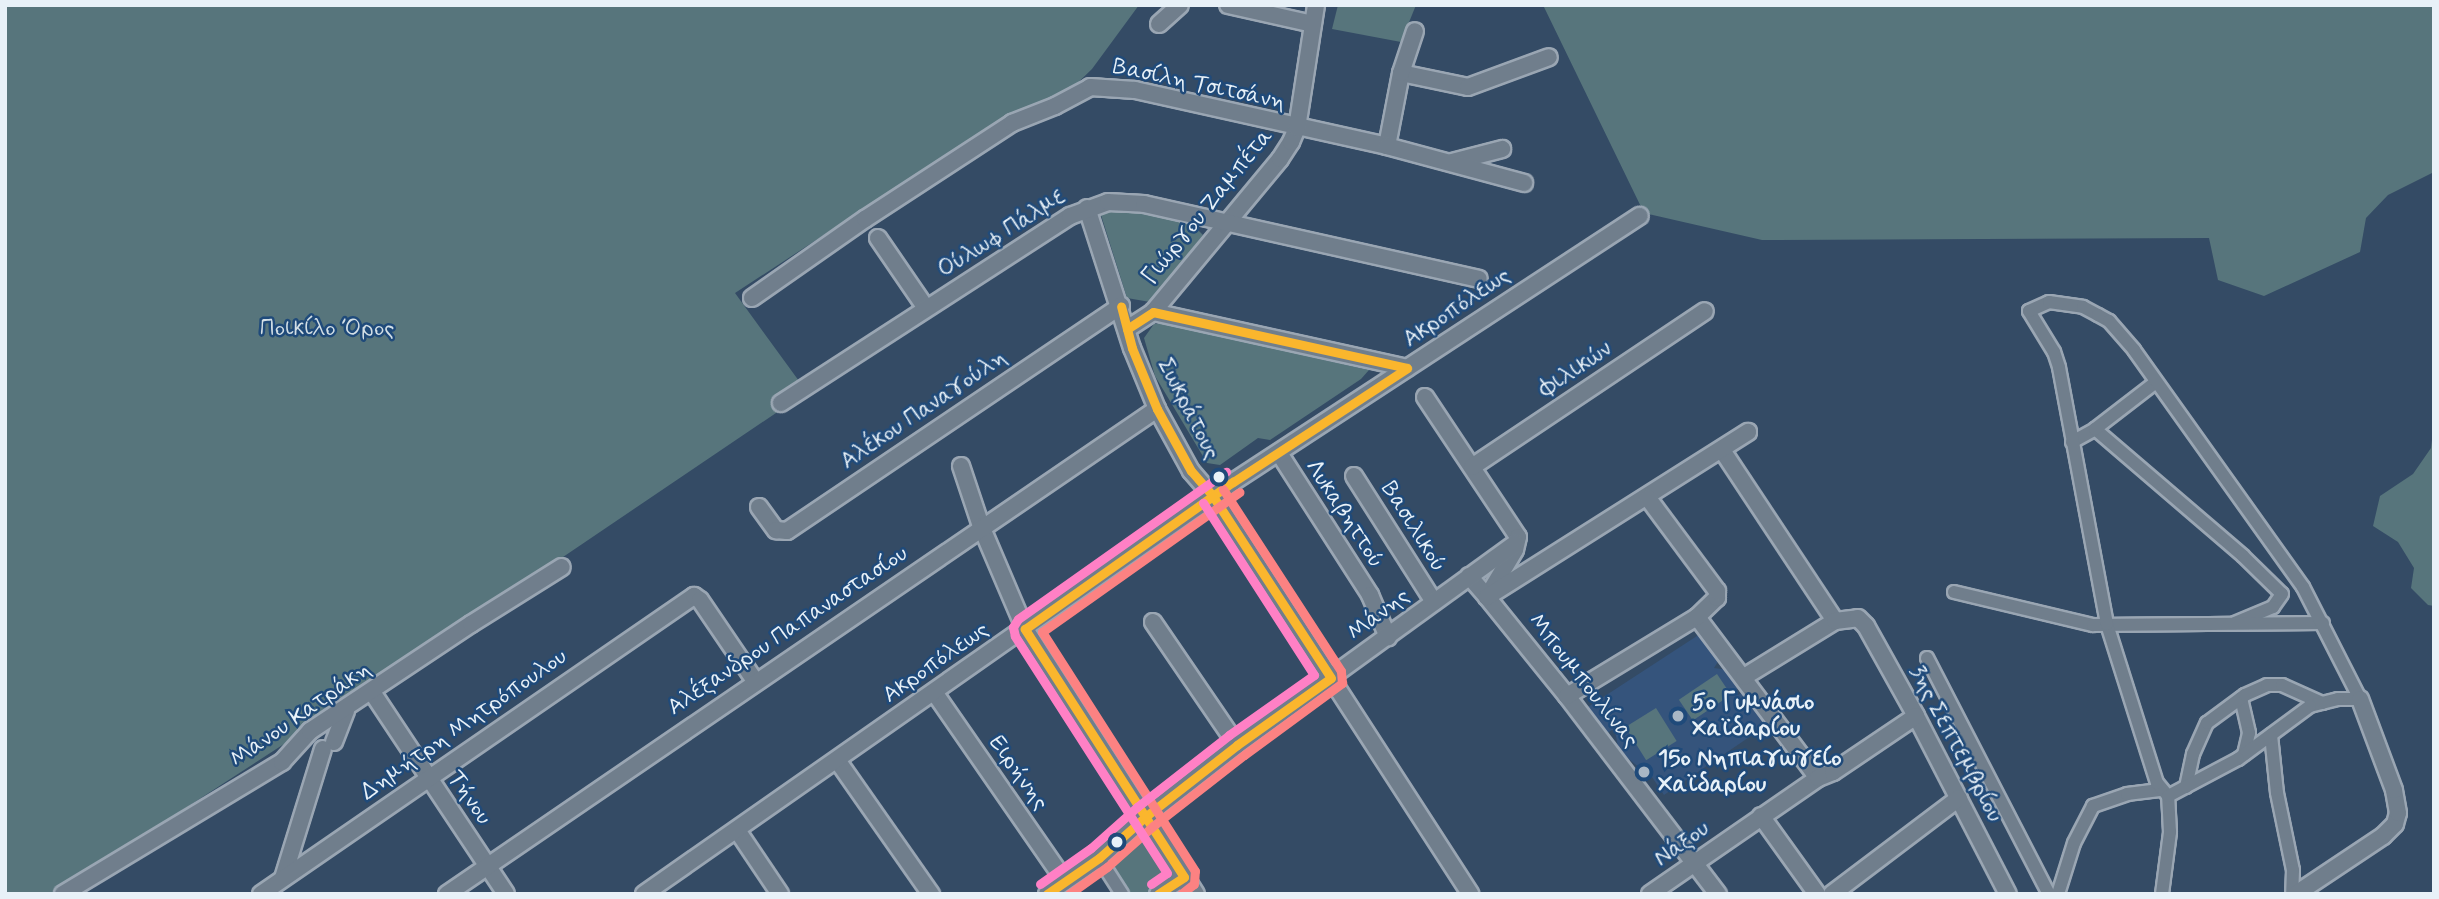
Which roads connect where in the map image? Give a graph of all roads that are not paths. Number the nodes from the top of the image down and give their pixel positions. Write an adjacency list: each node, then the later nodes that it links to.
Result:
1 (1180, 5): 4 (street)
2 (1228, 5): 5 (street)
3 (1316, 5): 5 (street, Γιώργου Ζαμπέτα)
4 (1159, 24)
5 (1313, 24): 9 (street, Γιώργου Ζαμπέτα)
6 (1415, 31): 8 (street)
7 (1549, 57): 8 (street)
8 (1401, 73): 10 (street)
9 (1297, 128): 10 (street, Βασίλη Τσιτσάνη); 16 (street, Γιώργου Ζαμπέτα); 19 (street, Βασίλη Τσιτσάνη)
10 (1387, 146): 12 (street, Βασίλη Τσιτσάνη)
11 (1502, 149): 12 (street)
12 (1450, 163): 13 (street, Βασίλη Τσιτσάνη)
13 (1524, 183)
14 (1087, 208): 16 (street, Ούλωφ Πάλμε); 20 (street, Σωκράτους); 21 (street, Ούλωφ Πάλμε)
15 (1640, 216): 25 (street, Ακροπόλεως)
16 (1225, 222): 18 (street, Ούλωφ Πάλμε); 23 (street, Γιώργου Ζαμπέτα)
17 (878, 238): 21 (street)
18 (1479, 279)
19 (752, 298)
20 (1121, 306): 24 (street, Σωκράτους); 40 (street, Αλέκου Παναγούλη)
21 (926, 308): 28 (street, Ούλωφ Πάλμε)
22 (1705, 311): 36 (street, Φιλικών)
23 (1153, 312): 24 (street); 25 (street)
24 (1127, 329): 29 (street, Σωκράτους)
25 (1406, 368): 34 (street, Ακροπόλεως)
26 (2156, 382): 30 (street); 32 (street); 51 (street)
27 (1425, 397): 36 (street)
28 (781, 403)
29 (1157, 408): 38 (street, Σωκράτους); 41 (street, Αλέξανδρου Παπαναστασίου)
30 (2095, 429): 32 (street); 53 (street)
31 (1748, 432): 33 (street)
32 (2072, 442): 52 (street)
33 (1722, 450): 39 (street); 49 (street)
34 (1279, 453): 38 (street, Ακροπόλεως); 55 (street, Λυκαβηττού)
35 (961, 466): 41 (street)
36 (1472, 467): 42 (street)
37 (1354, 476): 47 (street, Βασιλικού)
38 (1213, 496): 54 (street, Ακροπόλεως); 58 (street, Σωκράτους)
39 (1648, 498): 46 (street); 48 (street)
40 (760, 507)
41 (981, 526): 54 (street); 59 (street, Αλέξανδρου Παπαναστασίου)
42 (1518, 542): 44 (street, Μάνης); 46 (street)
43 (562, 567): 60 (street, Μάνου Κατράκη)
44 (1469, 576): 46 (street); 47 (street, Μάνης)
45 (1954, 592): 52 (street)
46 (1487, 597): 62 (street, Μπουμπουλίνας)
47 (1433, 602): 55 (street, Μάνης)
48 (1697, 617): 57 (street); 62 (street)
49 (1835, 621): 57 (street); 67 (street, 3ης Σεπτεμβρίου)
50 (1153, 622): 69 (street)
51 (2323, 623): 53 (street); 64 (street)
52 (2107, 624): 53 (street); 75 (street)
53 (2228, 625)
54 (1025, 629): 61 (street, Ακροπόλεως); 78 (street)
55 (1388, 637): 58 (street, Μάνης)
56 (1927, 657): 102 (street)
57 (1744, 677): 73 (street)
58 (1331, 678): 69 (street, Μάνης); 97 (street, Σωκράτους)
59 (755, 681): 72 (street, Δημήτρη Μητρόπουλου); 82 (street, Αλέξανδρου Παπαναστασίου)
60 (372, 692): 66 (street, Μάνου Κατράκη); 72 (street, Τήνου)
61 (934, 692): 71 (street, Ακροπόλεως); 84 (street, Ειρήνης)
62 (1567, 696): 81 (street, Μπουμπουλίνας)
63 (2241, 698): 65 (street); 70 (street); 74 (street)
64 (2360, 699): 65 (street); 105 (street)
65 (2322, 703): 68 (street)
66 (346, 710): 83 (street); 87 (street, Μάνου Κατράκη)
67 (1916, 716): 73 (street, Νάξου); 76 (street, 3ης Σεπτεμβρίου)
68 (2271, 735): 70 (street); 105 (street)
69 (1237, 745): 78 (street, Μάνης)
70 (2244, 754): 74 (street)
71 (838, 760): 79 (street, Ακροπόλεως); 93 (street)
72 (428, 777): 82 (street, Τήνου); 83 (street, Δημήτρη Μητρόπουλου)
73 (1818, 778): 77 (street, Νάξου)
74 (2186, 787): 75 (street)
75 (2165, 793): 103 (street); 104 (street)
76 (1959, 798): 86 (street, 3ης Σεπτεμβρίου); 101 (street)
77 (1761, 816): 81 (street, Νάξου); 100 (street)
78 (1145, 817): 80 (street, Μάνης); 85 (street)
79 (737, 830): 91 (street, Ακροπόλεως); 92 (street)
80 (1099, 858): 84 (street, Μάνης); 95 (street)
81 (1695, 862): 98 (street, Νάξου); 99 (street, Μπουμπουλίνας)
82 (487, 866): 89 (street, Αλέξανδρου Παπαναστασίου); 90 (street, Τήνου)
83 (283, 878): 88 (street, Δημήτρη Μητρόπουλου)
84 (1065, 881): 94 (street, Μάνης)
85 (1189, 886): 96 (street)
86 (2003, 891)
87 (63, 894)
88 (261, 894)
89 (446, 894)
90 (506, 894)
91 (644, 894)
92 (780, 894)
93 (931, 894)
94 (1047, 894)
95 (1122, 894)
96 (1158, 894)
97 (1470, 894)
98 (1650, 894)
99 (1718, 894)
100 (1817, 894)
101 (1832, 894)
102 (2049, 894)
103 (2058, 894)
104 (2162, 894)
105 (2294, 894)

